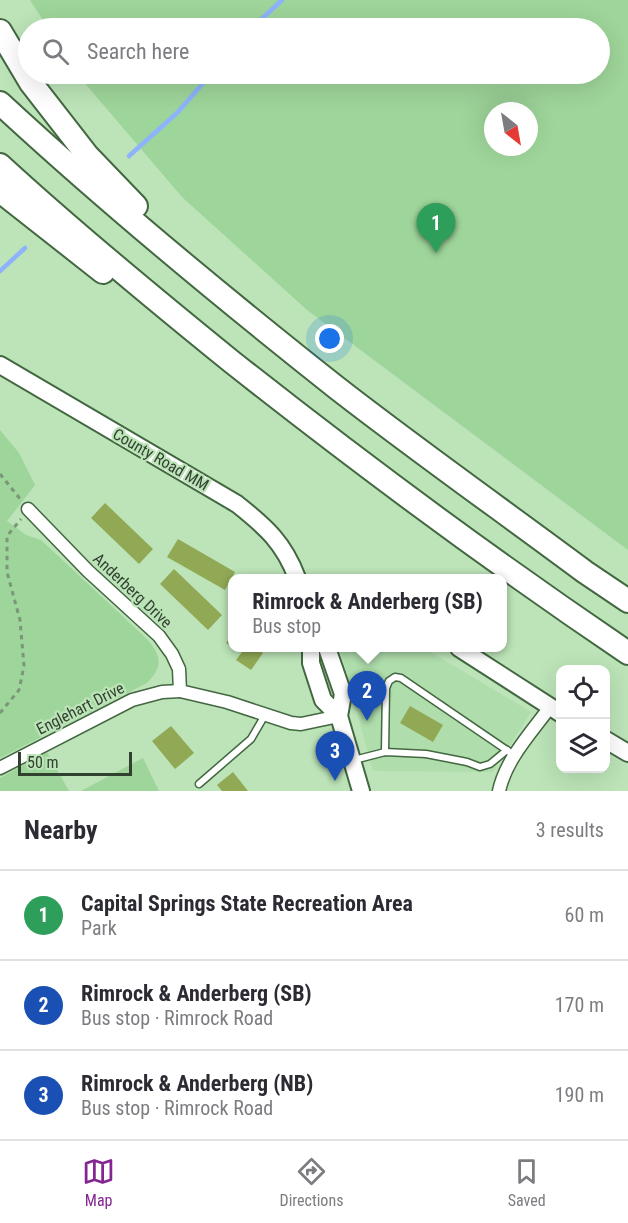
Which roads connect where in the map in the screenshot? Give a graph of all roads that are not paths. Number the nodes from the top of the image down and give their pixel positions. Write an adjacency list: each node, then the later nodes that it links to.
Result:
1 (0, 32): 2 (highway)
2 (18, 61)
3 (33, 84): 8 (highway)
4 (0, 103): 8 (highway)
5 (0, 165): 9 (highway)
6 (0, 191): 9 (highway)
7 (0, 365): 11 (main road, County Road MM)
8 (316, 371): 12 (highway)
9 (293, 410): 16 (highway)
10 (28, 509): 17 (street, Anderberg Drive)
11 (295, 574)
12 (628, 601)
13 (310, 652): 20 (main road)
14 (328, 652): 20 (main road)
15 (465, 652): 18 (main road)
16 (628, 653)
17 (180, 691): 19 (street); 26 (street, Englehart Drive)
18 (555, 710): 23 (street)
19 (265, 715): 20 (street); 27 (lane)
20 (339, 716): 25 (main road)
21 (610, 742): 24 (main road)
22 (386, 752): 23 (lane); 23 (lane); 25 (lane)
23 (511, 752): 29 (street)
24 (628, 753)
25 (352, 760): 28 (main road)
26 (0, 768)
27 (199, 784)
28 (362, 791)
29 (499, 791)

